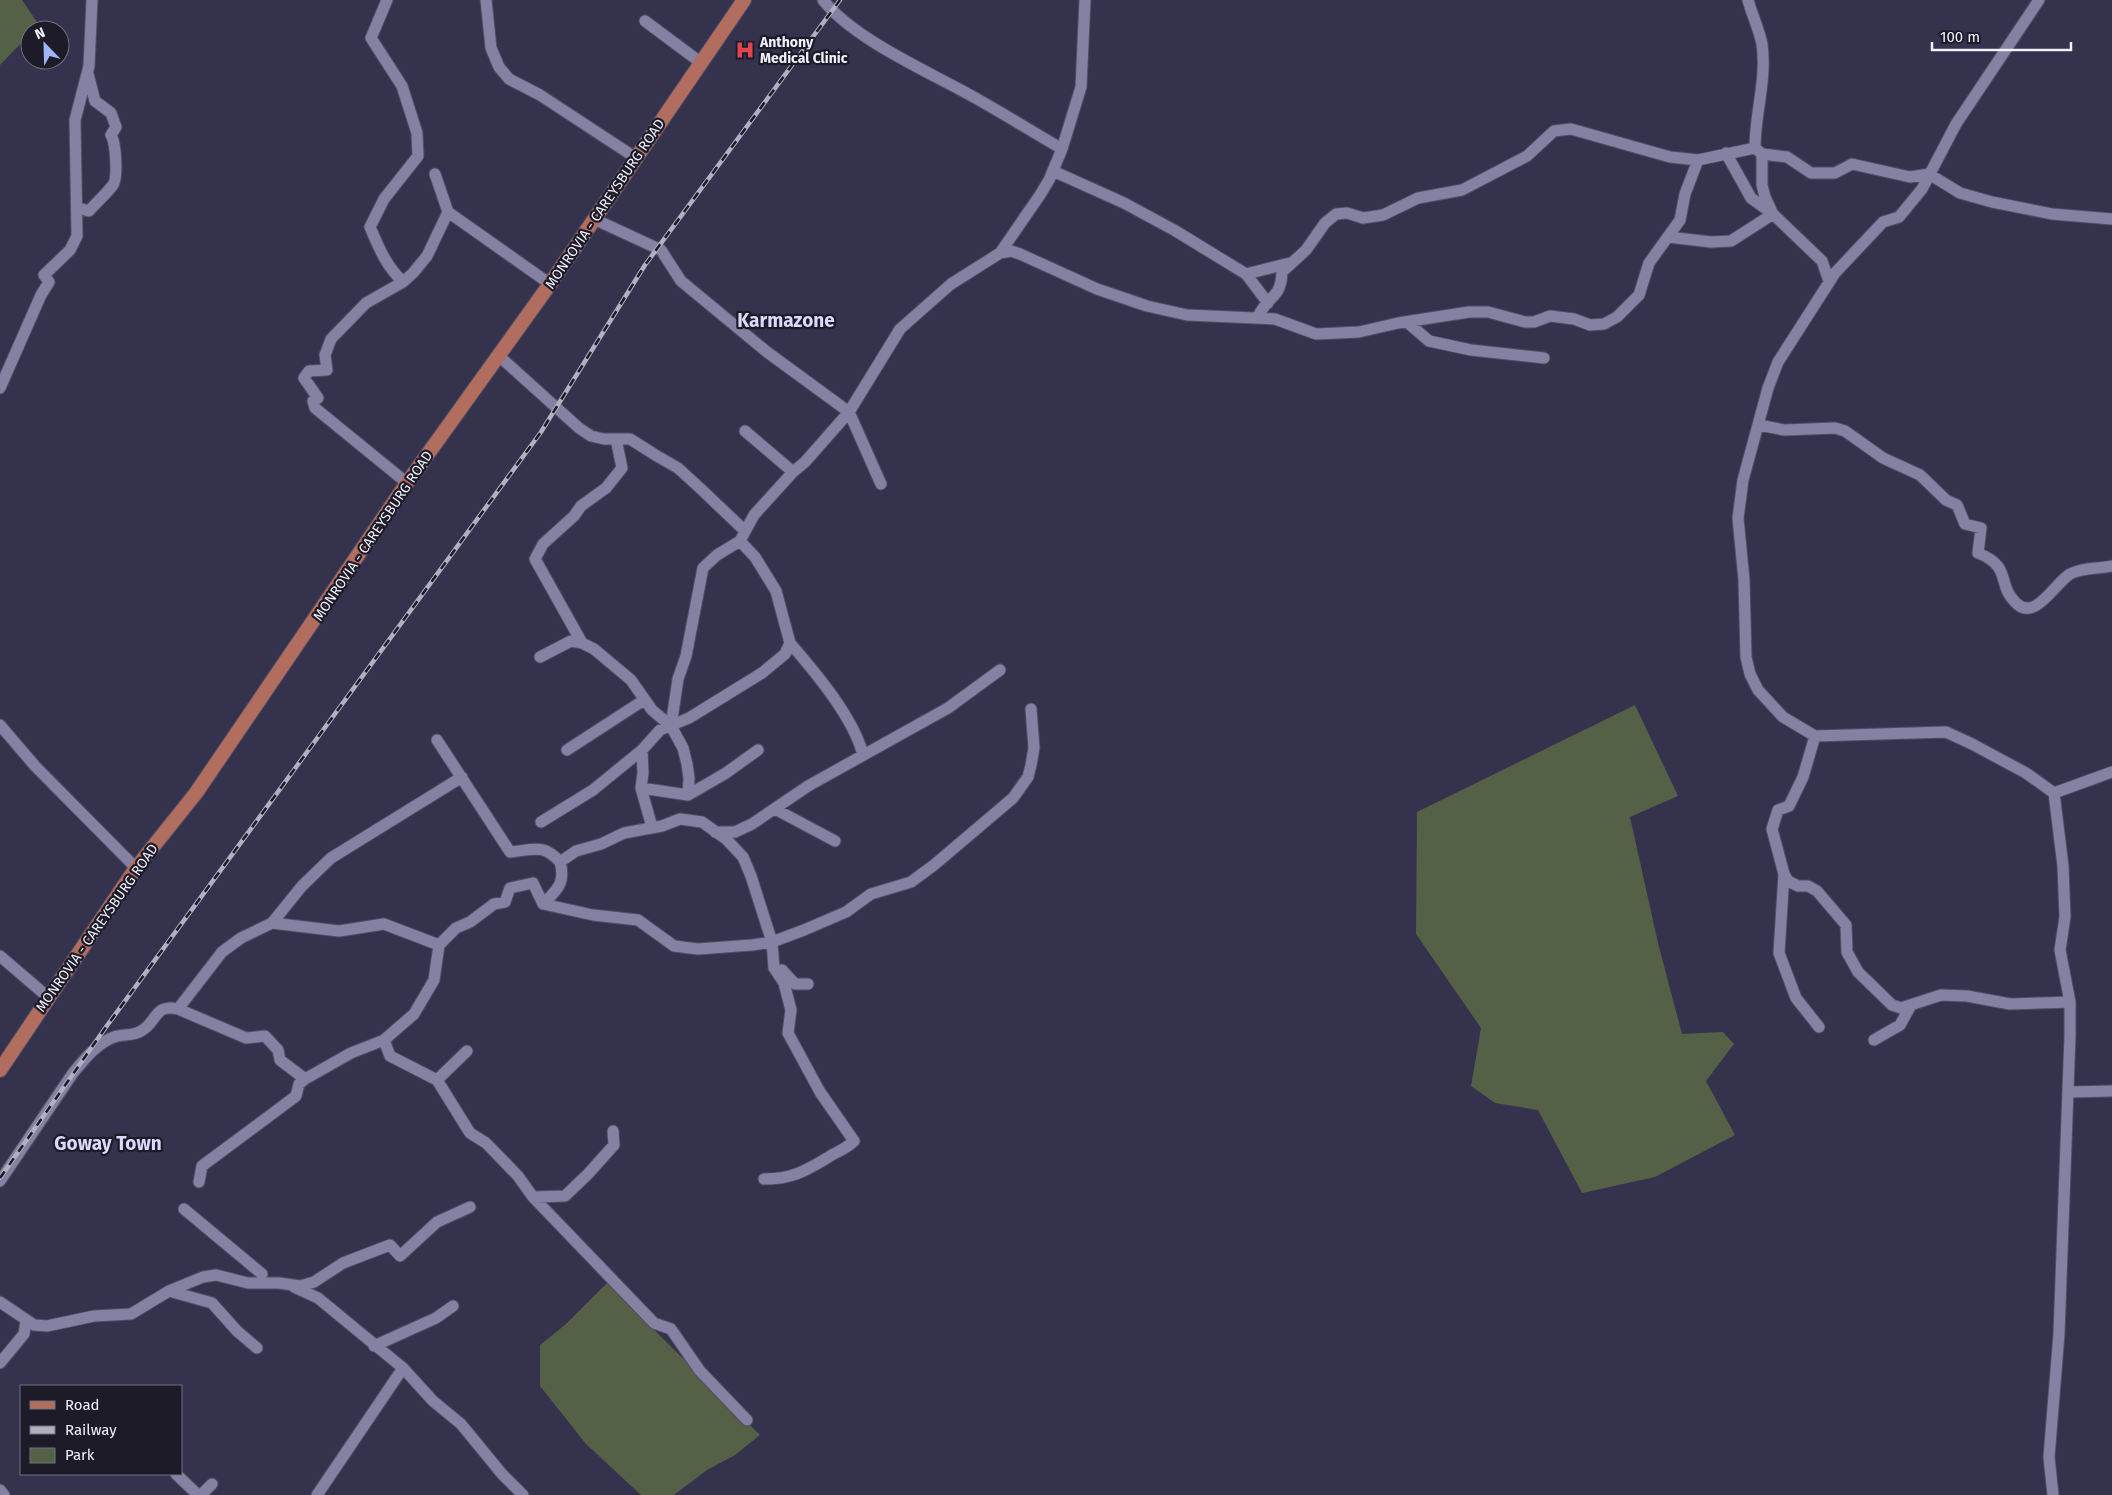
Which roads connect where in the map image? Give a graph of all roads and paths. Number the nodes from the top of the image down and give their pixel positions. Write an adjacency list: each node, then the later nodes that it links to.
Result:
1 (92, 0): 11 (street)
2 (387, 0): 30 (street)
3 (486, 0): 15 (street)
4 (744, 0): 10 (main road, MONROVIA - CAREYSBURG ROAD)
5 (823, 0): 12 (street)
6 (1085, 0): 12 (street)
7 (1748, 0): 13 (street)
8 (2040, 0): 19 (street)
9 (645, 21): 10 (street)
10 (700, 62): 15 (main road, MONROVIA - CAREYSBURG ROAD)
11 (88, 73): 20 (street); 20 (street)
12 (1062, 148): 17 (street)
13 (1758, 151): 14 (street); 19 (street); 22 (street)
14 (1726, 153): 16 (street); 22 (street)
15 (636, 158): 23 (main road, MONROVIA - CAREYSBURG ROAD)
16 (1698, 160): 25 (street); 27 (street)
17 (1053, 171): 26 (street); 28 (street)
18 (435, 174): 21 (street)
19 (1929, 174): 24 (street); 29 (street)
20 (78, 208): 37 (street)
21 (448, 212): 30 (street); 31 (street)
22 (1773, 214): 25 (street); 29 (street)
23 (594, 219): 31 (main road, MONROVIA - CAREYSBURG ROAD); 38 (street)
24 (2112, 219)
25 (1668, 237): 34 (street)
26 (1000, 253): 33 (street); 38 (street)
27 (1290, 262): 28 (street); 32 (street)
28 (1246, 274): 32 (street)
29 (1829, 281): 39 (street)
30 (404, 282): 43 (street)
31 (550, 284): 35 (main road, MONROVIA - CAREYSBURG ROAD)
32 (1268, 303): 33 (street)
33 (1258, 317): 34 (street)
34 (1407, 322): 36 (street)
35 (499, 356): 41 (street); 43 (main road, MONROVIA - CAREYSBURG ROAD)
36 (1544, 358)
37 (0, 388)
38 (849, 412): 42 (street); 44 (street)
39 (1759, 425): 46 (street); 55 (street)
40 (744, 431): 42 (street)
41 (616, 440): 45 (street); 47 (street)
42 (793, 472): 45 (street)
43 (407, 483): 72 (main road, MONROVIA - CAREYSBURG ROAD)
44 (881, 484)
45 (742, 536): 48 (street); 54 (street)
46 (2112, 566)
47 (582, 643): 49 (street); 51 (street)
48 (790, 643): 54 (street); 60 (street)
49 (540, 657)
50 (1000, 670): 60 (street)
51 (644, 700): 54 (street); 57 (street)
52 (1031, 709): 76 (street)
53 (0, 725): 72 (street)
54 (671, 726): 58 (street); 65 (street)
55 (1815, 736): 64 (street); 73 (street)
56 (437, 740): 62 (street)
57 (567, 750)
58 (642, 750): 63 (street); 67 (street)
59 (758, 750): 65 (street)
60 (863, 755): 66 (street)
61 (2112, 772): 64 (street)
62 (462, 777): 71 (street); 75 (street)
63 (641, 788): 65 (street); 68 (street)
64 (2054, 793): 82 (street)
65 (688, 795)
66 (775, 809): 69 (street); 70 (street)
67 (541, 822)
68 (652, 827): 69 (street); 71 (street)
69 (715, 832): 76 (street)
70 (835, 841)
71 (560, 862): 74 (street)
72 (136, 868): 81 (main road, MONROVIA - CAREYSBURG ROAD)
73 (1784, 874): 83 (street); 85 (street)
74 (543, 904): 76 (street); 77 (street)
75 (272, 923): 77 (street); 84 (street)
76 (772, 942): 79 (street)
77 (439, 945): 86 (street)
78 (0, 956): 81 (street)
79 (774, 968): 80 (street); 95 (street)
80 (808, 984)
81 (49, 998): 89 (main road, MONROVIA - CAREYSBURG ROAD)
82 (2070, 1002): 83 (street); 93 (street)
83 (1910, 1007): 87 (street)
84 (178, 1009): 90 (street); 96 (street)
85 (1819, 1027)
86 (384, 1040): 90 (street); 91 (street)
87 (1874, 1040)
88 (468, 1051): 91 (street)
89 (0, 1070)
90 (305, 1078): 97 (street)
91 (437, 1080): 98 (street)
92 (2112, 1091): 93 (street)
93 (2069, 1092): 119 (street)
94 (612, 1132): 98 (street)
95 (764, 1179)
96 (0, 1181)
97 (199, 1182)
98 (533, 1197): 111 (street)
99 (470, 1207): 102 (street)
100 (184, 1209): 101 (street)
101 (262, 1274)
102 (290, 1285): 103 (street); 107 (street)
103 (169, 1291): 106 (street); 108 (street)
104 (0, 1302): 106 (street)
105 (453, 1306): 107 (street)
106 (26, 1320): 109 (street)
107 (374, 1346): 110 (street)
108 (257, 1348)
109 (0, 1363)
110 (403, 1368): 117 (street); 118 (street)
111 (746, 1420)
112 (177, 1475): 116 (street)
113 (212, 1484): 116 (street)
114 (0, 1490): 115 (street)
115 (4, 1495)
116 (200, 1495)
117 (317, 1495)
118 (523, 1495)
119 (2054, 1495)

